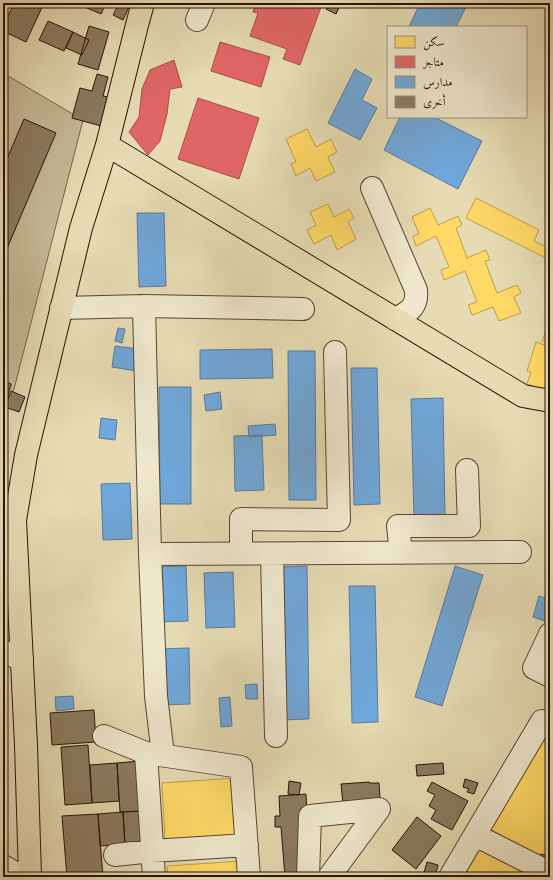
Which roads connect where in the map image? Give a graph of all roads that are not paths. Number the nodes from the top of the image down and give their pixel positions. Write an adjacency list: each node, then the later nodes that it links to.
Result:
1 (143, 3): 2 (main road)
2 (107, 145): 5 (main road); 7 (main road)
3 (372, 188): 7 (street)
4 (144, 306): 5 (street); 6 (street); 14 (street)
5 (62, 308): 17 (main road)
6 (303, 309)
7 (395, 319): 9 (main road)
8 (335, 352): 12 (street)
9 (550, 401)
10 (467, 470): 13 (street)
11 (520, 552): 13 (street)
12 (241, 553): 14 (street); 15 (street)
13 (401, 553): 15 (street)
14 (150, 554): 22 (street)
15 (272, 554): 21 (street)
16 (550, 634): 18 (street)
17 (12, 655): 30 (main road)
18 (550, 676)
19 (550, 726): 23 (street)
20 (104, 736): 22 (street)
21 (276, 736)
22 (155, 754): 24 (street); 25 (street)
23 (475, 835): 28 (street); 35 (street)
24 (247, 844): 25 (street); 32 (street)
25 (152, 851): 26 (street); 31 (street)
26 (115, 855)
27 (3, 866): 29 (street)
28 (550, 873)
29 (22, 877)
30 (30, 877)
31 (154, 877)
32 (249, 877)
33 (308, 877): 34 (street)
34 (329, 877)
35 (450, 877)

